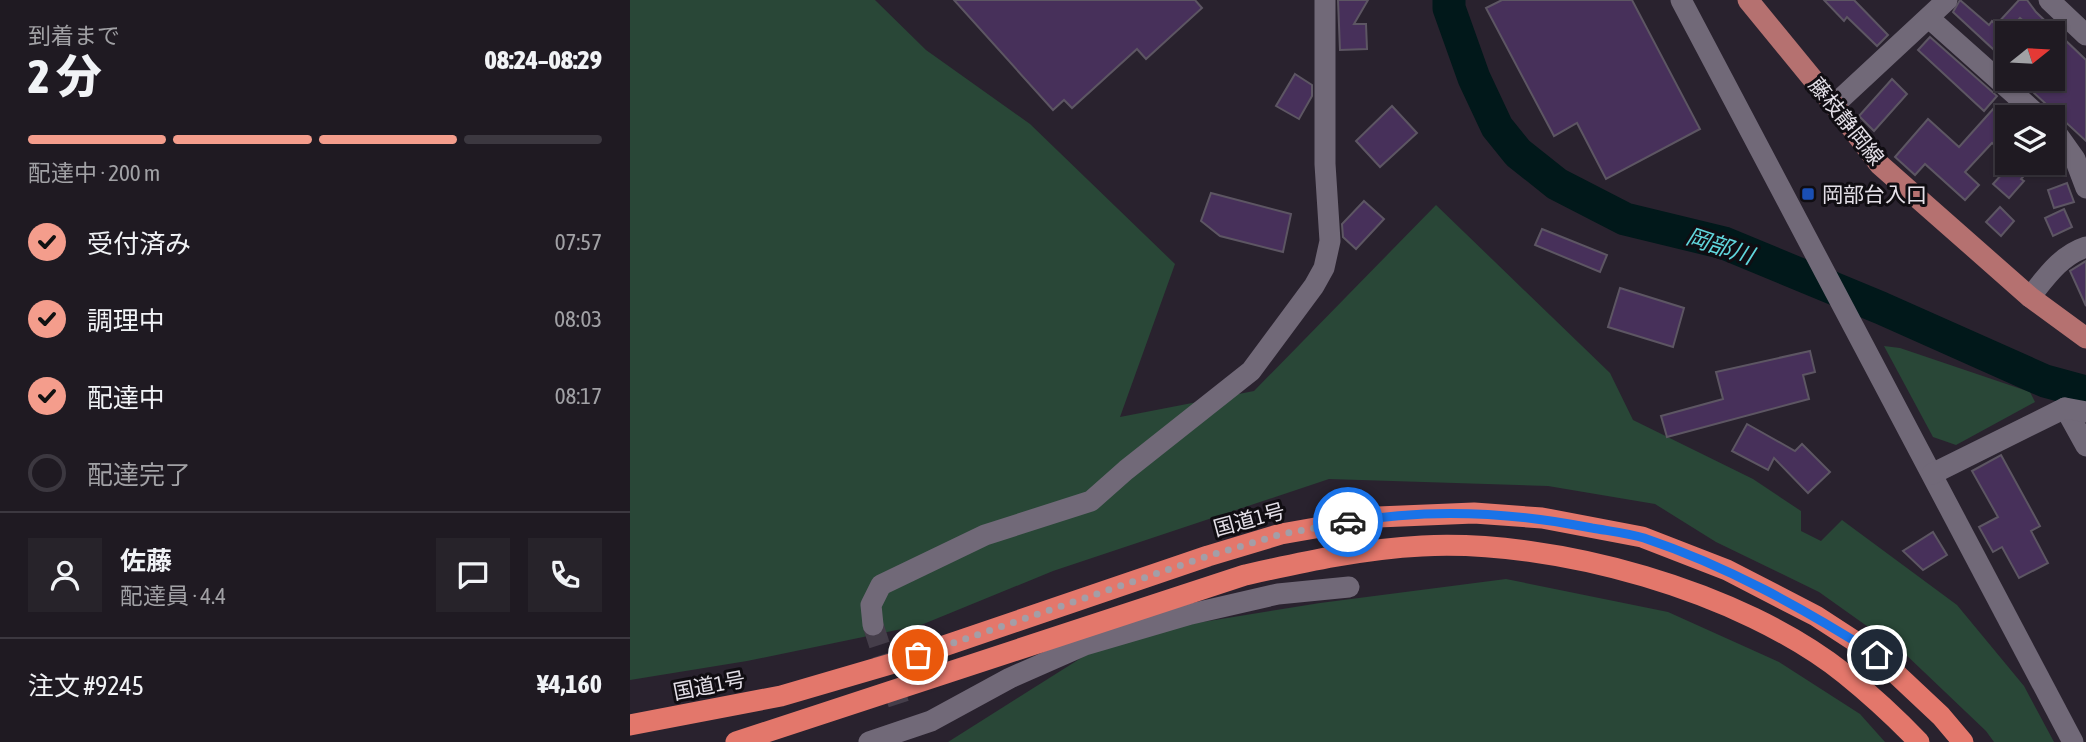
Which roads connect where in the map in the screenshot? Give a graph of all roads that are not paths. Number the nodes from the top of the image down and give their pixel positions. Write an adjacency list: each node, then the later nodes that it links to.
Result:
1 (1325, 0): 19 (street)
2 (1681, 0): 17 (street)
3 (1748, 0): 8 (main road, 藤枝静岡線)
4 (1947, 0): 6 (street)
5 (2049, 0): 7 (street)
6 (1929, 18): 8 (street); 9 (street)
7 (2086, 35)
8 (1834, 105): 13 (main road, 藤枝静岡線)
9 (2027, 105)
10 (2065, 145): 11 (street)
11 (2086, 188)
12 (2086, 247): 13 (street)
13 (2030, 297): 14 (main road, 藤枝静岡線)
14 (2086, 338)
15 (2076, 410): 16 (street); 17 (street)
16 (2086, 446)
17 (1932, 474): 25 (street)
18 (1349, 587): 22 (street)
19 (873, 625)
20 (630, 725): 24 (highway, 国道1号)
21 (736, 742): 23 (highway)
22 (869, 742)
23 (1919, 742)
24 (1963, 742)
25 (2073, 742)

